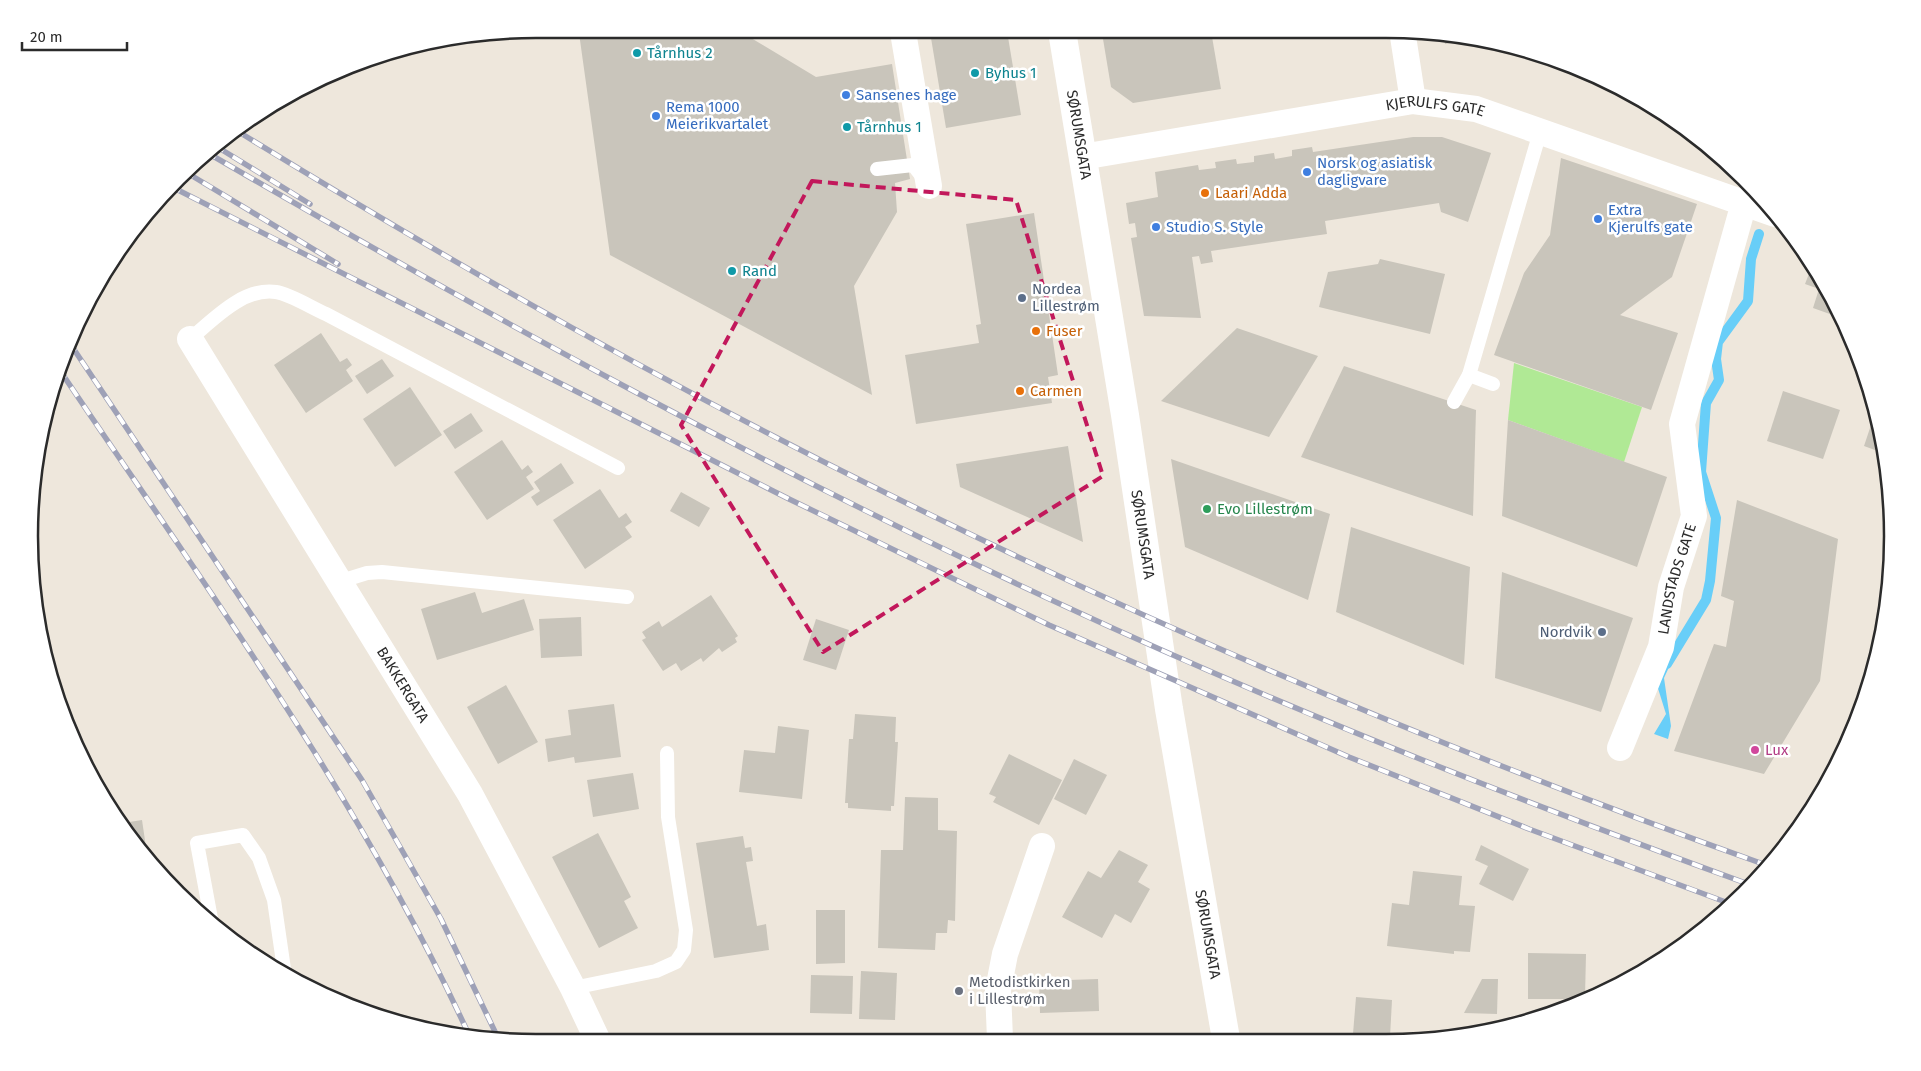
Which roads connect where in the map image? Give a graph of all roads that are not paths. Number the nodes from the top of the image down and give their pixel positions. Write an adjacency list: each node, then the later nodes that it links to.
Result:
1 (904, 37): 8 (street)
2 (1063, 37): 6 (main road, SØRUMSGATA)
3 (1403, 38): 4 (street)
4 (1413, 100): 5 (street, KJERULFS GATE); 6 (street, KJERULFS GATE)
5 (1540, 132): 9 (street, KJERULFS GATE); 12 (lane)
6 (1082, 157): 26 (main road, SØRUMSGATA)
7 (877, 169): 8 (lane)
8 (929, 186)
9 (1744, 203): 10 (street, KJERULFS GATE); 18 (street, LANDSTADS GATE)
10 (1761, 209)
11 (190, 339): 15 (lane); 16 (street, BAKKERGATA)
12 (1469, 375): 13 (lane); 14 (lane)
13 (1493, 384)
14 (1454, 402)
15 (618, 468)
16 (338, 582): 17 (lane); 23 (street, BAKKERGATA)
17 (627, 597)
18 (1620, 748)
19 (667, 753): 23 (lane)
20 (1042, 846): 25 (street)
21 (210, 912): 22 (lane)
22 (283, 965)
23 (573, 988): 24 (street, BAKKERGATA)
24 (595, 1034)
25 (1000, 1034)
26 (1225, 1034)

